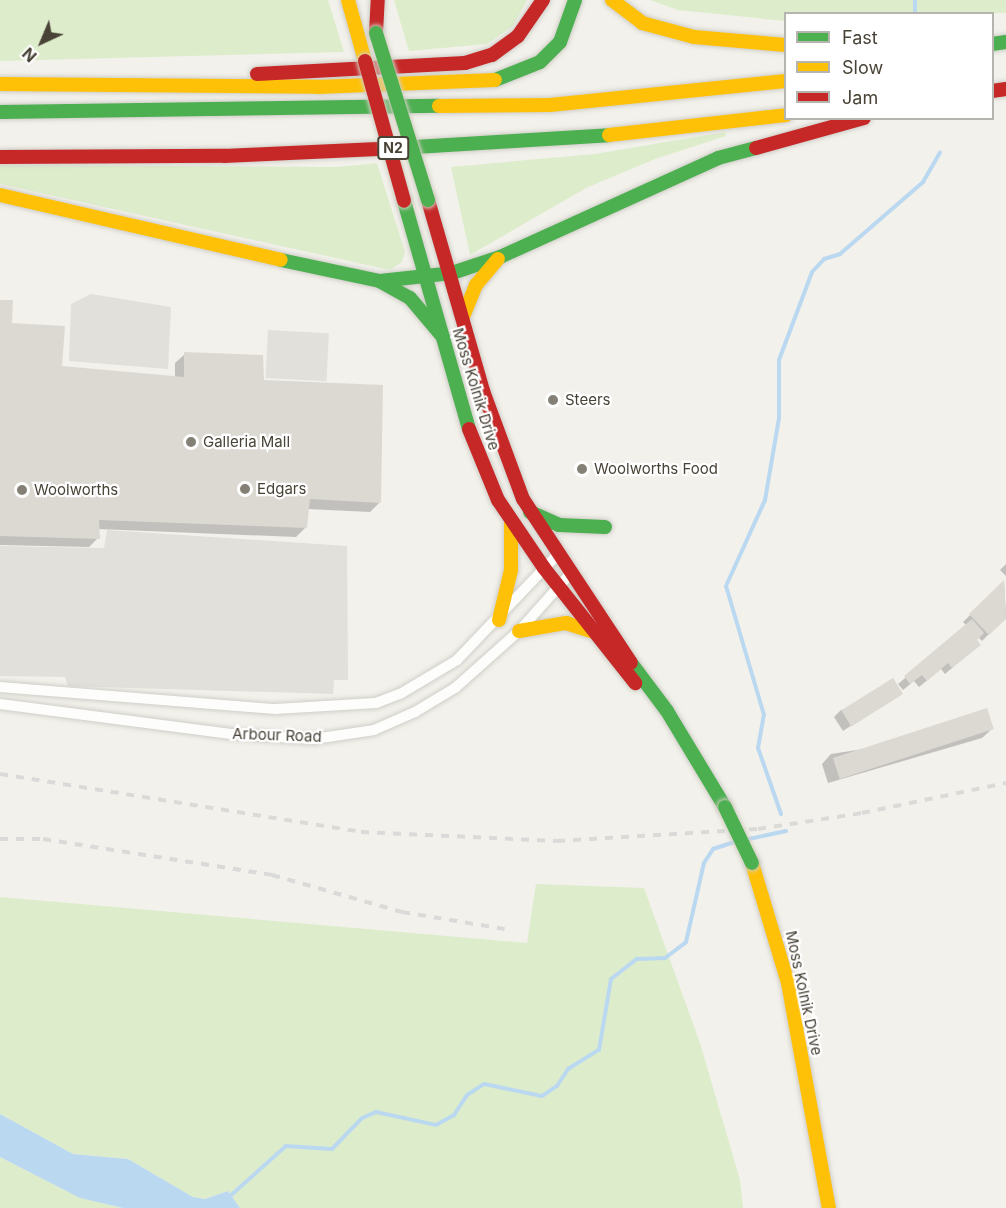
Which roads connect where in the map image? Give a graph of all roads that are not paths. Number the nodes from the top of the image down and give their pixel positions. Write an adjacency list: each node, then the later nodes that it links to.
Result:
1 (543, 0): 9 (main road)
2 (575, 0): 9 (main road)
3 (612, 0): 6 (main road)
4 (373, 6): 16 (main road, Moss Kolnik Drive, bridge)
5 (350, 7): 17 (main road, Moss Kolnik Drive, bridge)
6 (784, 45)
7 (784, 81): 10 (main road)
8 (0, 84): 9 (main road)
9 (45, 84)
10 (0, 112)
11 (784, 115): 13 (main road, N2)
12 (857, 120): 15 (main road)
13 (0, 157)
14 (0, 195): 18 (main road)
15 (500, 257): 16 (main road); 19 (main road)
16 (452, 273): 17 (main road); 19 (main road, Moss Kolnik Drive)
17 (427, 278): 18 (main road); 20 (main road, Moss Kolnik Drive)
18 (380, 281): 20 (main road)
19 (463, 317): 21 (main road, Moss Kolnik Drive)
20 (443, 337): 22 (main road, Moss Kolnik Drive)
21 (530, 512): 23 (main road); 24 (main road, Moss Kolnik Drive)
22 (511, 520): 25 (main road, Moss Kolnik Drive); 28 (main road)
23 (605, 527)
24 (557, 555): 25 (street, Arbour Road); 26 (main road, Moss Kolnik Drive)
25 (544, 568): 27 (main road, Moss Kolnik Drive); 28 (street, Arbour Road)
26 (570, 574): 27 (street, Arbour Road); 33 (main road, Moss Kolnik Drive)
27 (558, 587): 29 (street, Arbour Road); 30 (main road, Moss Kolnik Drive)
28 (498, 620): 31 (street, Arbour Road)
29 (519, 631): 30 (main road); 32 (street, Arbour Road)
30 (593, 632): 33 (main road, Moss Kolnik Drive)
31 (0, 687)
32 (0, 704)
33 (678, 734): 34 (main road, Moss Kolnik Drive, bridge)
34 (830, 1208)

